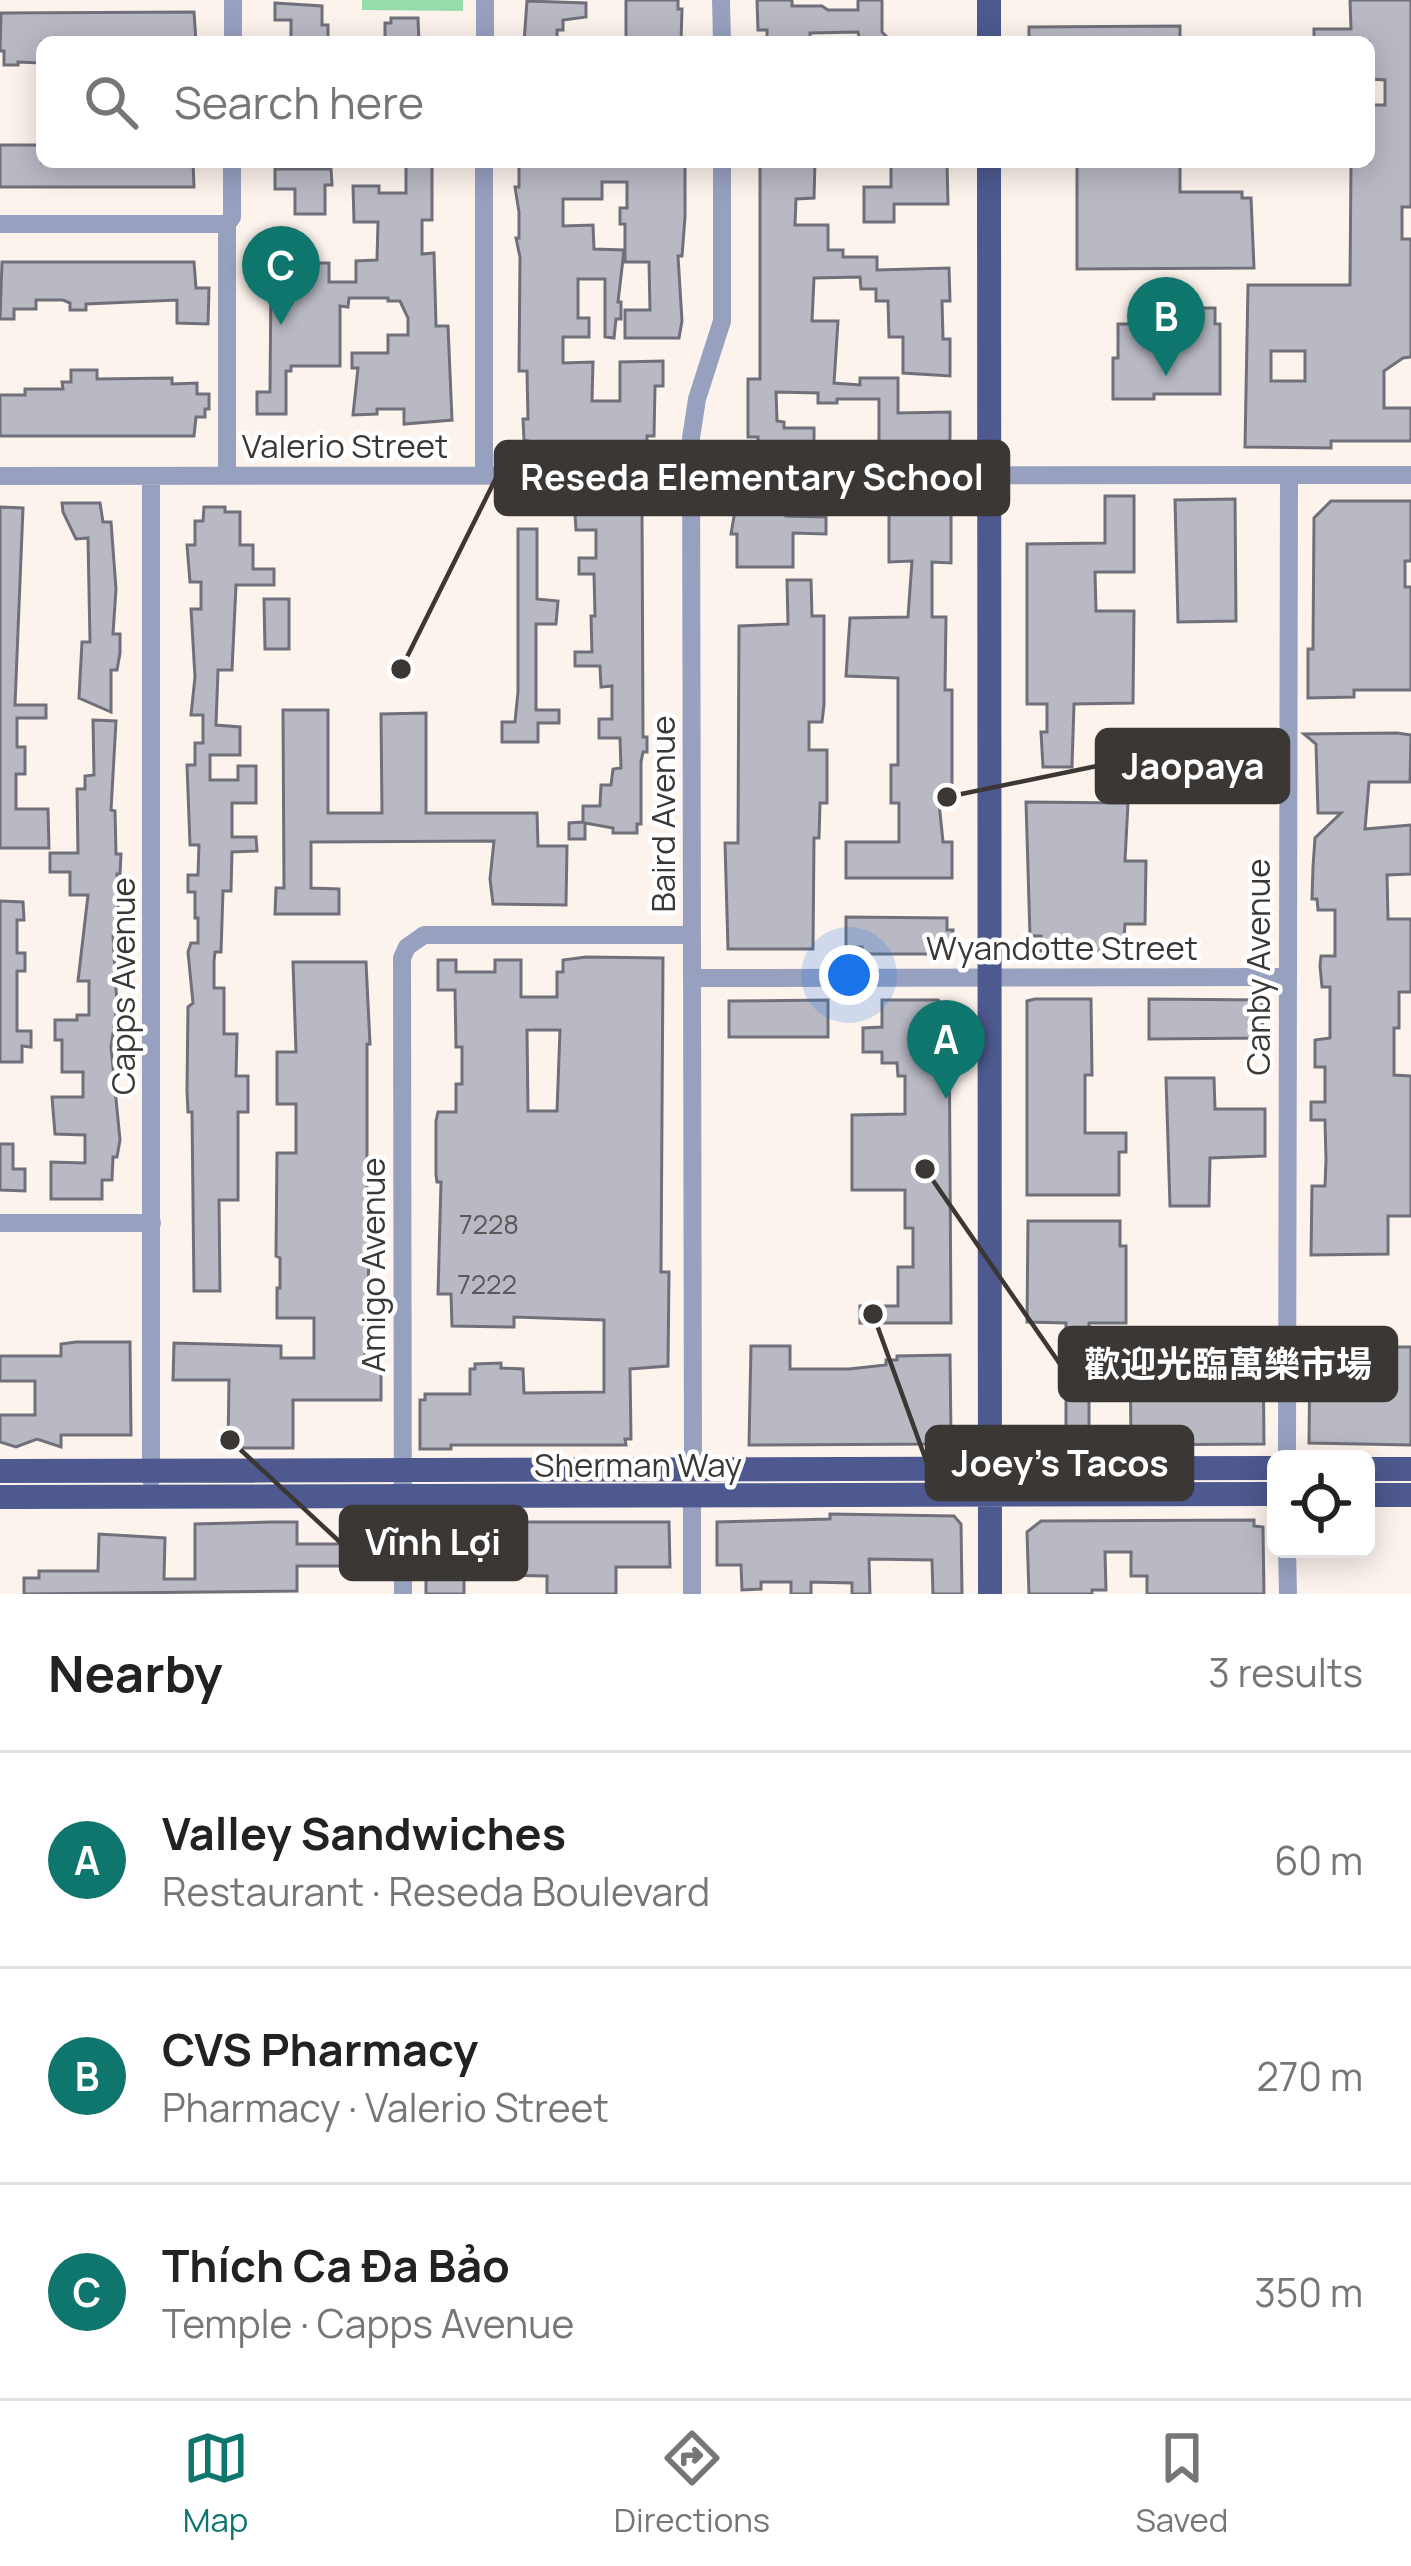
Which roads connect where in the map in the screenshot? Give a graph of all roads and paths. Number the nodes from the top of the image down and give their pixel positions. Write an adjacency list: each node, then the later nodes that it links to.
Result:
1 (233, 0): 5 (street)
2 (484, 0): 6 (street)
3 (722, 0): 7 (street)
4 (989, 0): 8 (main road)
5 (233, 36)
6 (484, 36)
7 (722, 36)
8 (989, 36)
9 (232, 168): 14 (street)
10 (484, 168): 17 (street)
11 (722, 168): 15 (street, Baird Avenue)
12 (989, 168): 16 (main road)
13 (0, 224): 14 (street)
14 (227, 224): 22 (street)
15 (692, 474): 16 (street, Valerio Street); 17 (street, Valerio Street); 23 (street, Baird Avenue)
16 (989, 474): 18 (street, Valerio Street); 24 (main road)
17 (484, 475): 22 (street, Valerio Street)
18 (1289, 475): 19 (street, Valerio Street); 25 (street, Canby Avenue)
19 (1411, 475)
20 (0, 476): 21 (street, Valerio Street)
21 (151, 476): 22 (street, Valerio Street); 28 (street, Capps Avenue)
22 (227, 476)
23 (692, 934): 26 (street, Baird Avenue); 35 (street, Amigo Avenue)
24 (988, 977): 25 (street, Wyandotte Street); 26 (street, Wyandotte Street); 33 (main road)
25 (1288, 977): 29 (street, Canby Avenue)
26 (693, 978): 36 (street, Baird Avenue)
27 (0, 1223): 28 (street)
28 (152, 1223): 32 (street, Capps Avenue)
29 (1287, 1450)
30 (1267, 1468): 33 (main road, Sherman Way)
31 (1411, 1468): 34 (main road)
32 (152, 1469): 35 (main road, Sherman Way); 37 (main road, Sherman Way); 42 (street, Capps Avenue)
33 (990, 1469): 36 (main road, Sherman Way); 40 (main road)
34 (1375, 1469)
35 (402, 1470): 36 (main road, Sherman Way); 45 (street, Amigo Avenue)
36 (693, 1470): 43 (main road)
37 (0, 1471)
38 (1267, 1494): 40 (main road, Sherman Way)
39 (1375, 1495): 41 (main road)
40 (990, 1496): 43 (main road, Sherman Way); 49 (main road)
41 (1411, 1496)
42 (150, 1497): 44 (main road, Sherman Way); 45 (main road, Sherman Way)
43 (692, 1497): 45 (main road, Sherman Way); 48 (street)
44 (0, 1498)
45 (402, 1498): 47 (street, Amigo Avenue)
46 (1288, 1558): 50 (street)
47 (403, 1594)
48 (692, 1594)
49 (990, 1594)
50 (1288, 1594)

